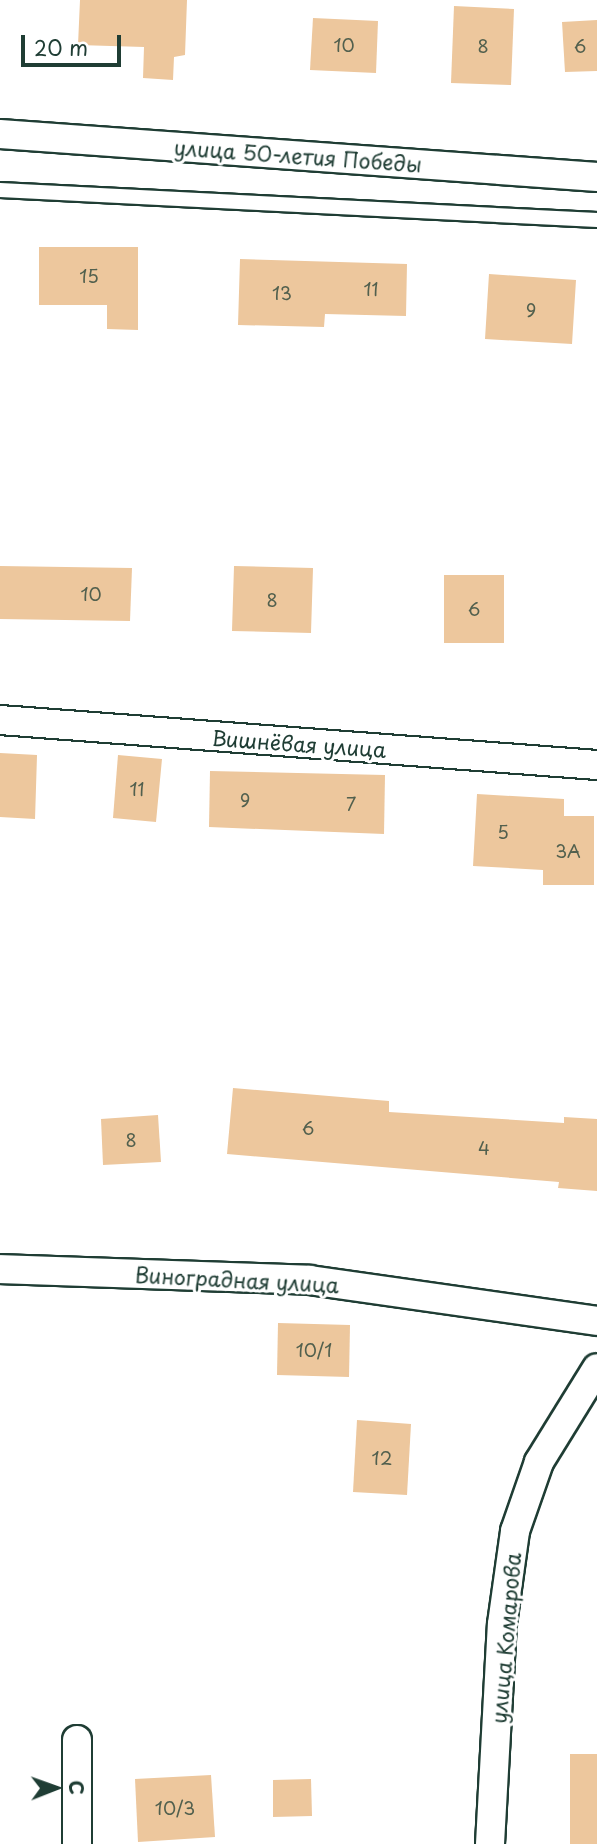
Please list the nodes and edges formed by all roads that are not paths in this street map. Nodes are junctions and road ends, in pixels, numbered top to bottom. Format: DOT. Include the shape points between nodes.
graph roads {
  1 [pos="0,134"];
  2 [pos="597,177"];
  3 [pos="0,190"];
  4 [pos="597,220"];
  5 [pos="0,720"];
  6 [pos="597,765"];
  7 [pos="0,1269"];
  8 [pos="597,1321"];
  9 [pos="597,1367"];
  10 [pos="77,1740"];
  11 [pos="77,1844"];
  12 [pos="490,1844"];
  1 -- 2 [label="street, улица 50-летия Победы"];
  3 -- 4 [label="lane"];
  5 -- 6 [label="street, Вишнёвая улица"];
  7 -- 8 [label="street, Виноградная улица" via="310,1280"];
  9 -- 12 [label="street, улица Комарова" via="539,1462 515,1531 502,1623"];
  10 -- 11 [label="street"];
}
